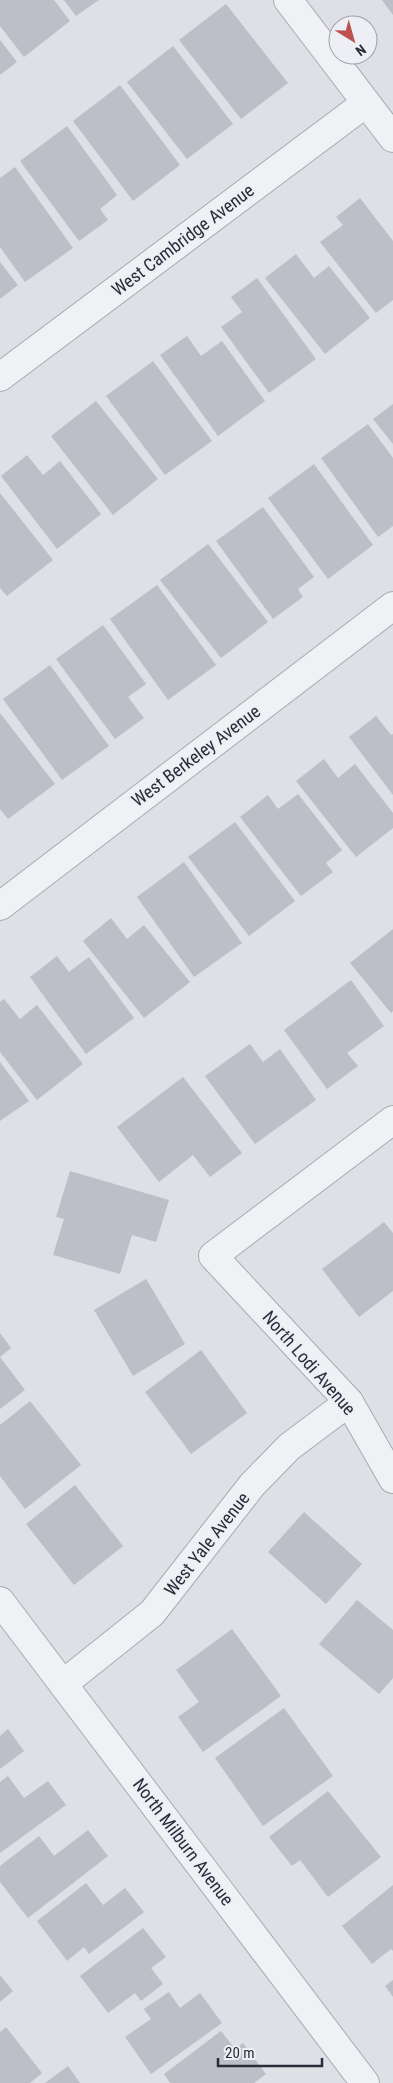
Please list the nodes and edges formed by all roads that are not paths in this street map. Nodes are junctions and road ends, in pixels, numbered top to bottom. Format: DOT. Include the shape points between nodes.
graph roads {
  1 [pos="288,0"];
  2 [pos="366,103"];
  3 [pos="393,138"];
  4 [pos="0,377"];
  5 [pos="393,606"];
  6 [pos="0,906"];
  7 [pos="393,1120"];
  8 [pos="349,1402"];
  9 [pos="393,1479"];
  10 [pos="0,1601"];
  11 [pos="63,1684"];
  12 [pos="365,2083"];
  1 -- 2 [label="street"];
  2 -- 3 [label="street"];
  2 -- 4 [label="street, West Cambridge Avenue"];
  5 -- 6 [label="street, West Berkeley Avenue"];
  7 -- 8 [label="street, North Lodi Avenue" via="213,1256"];
  8 -- 9 [label="street, North Lodi Avenue"];
  8 -- 11 [label="street, West Yale Avenue" via="289,1447 252,1485 152,1613"];
  10 -- 11 [label="street, North Milburn Avenue"];
  11 -- 12 [label="street, North Milburn Avenue"];
}
